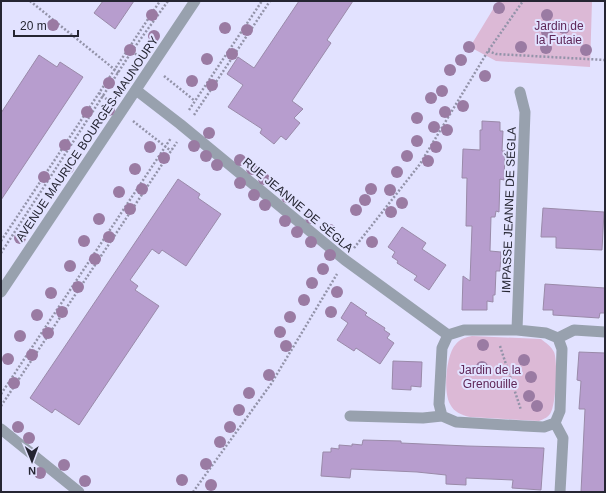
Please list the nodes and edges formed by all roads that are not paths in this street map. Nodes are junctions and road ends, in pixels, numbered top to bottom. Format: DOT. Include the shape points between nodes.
graph roads {
  1 [pos="195,1"];
  2 [pos="136,90"];
  3 [pos="520,92"];
  4 [pos="1,292"];
  5 [pos="517,330"];
  6 [pos="605,332"];
  7 [pos="448,335"];
  8 [pos="558,338"];
  9 [pos="350,416"];
  10 [pos="442,416"];
  11 [pos="555,423"];
  12 [pos="1,429"];
  13 [pos="79,492"];
  14 [pos="560,492"];
  1 -- 2 [label="street, AVENUE MAURICE BOURGÈS-MAUNOURY"];
  2 -- 4 [label="street, AVENUE MAURICE BOURGÈS-MAUNOURY"];
  2 -- 7 [label="street, RUE JEANNE DE SÉGLA" via="345,260"];
  3 -- 5 [label="street, IMPASSE JEANNE DE SÉGLA" via="525,112"];
  5 -- 7 [label="street" via="464,330"];
  5 -- 8 [label="street" via="546,333"];
  6 -- 8 [label="street" via="574,330"];
  7 -- 10 [label="street" via="442,348 439,404"];
  8 -- 11 [label="street" via="562,349 560,411"];
  9 -- 10 [label="street"];
  10 -- 11 [label="street" via="456,422 544,427"];
  11 -- 14 [label="street" via="563,438"];
  12 -- 13 [label="street"];
}
